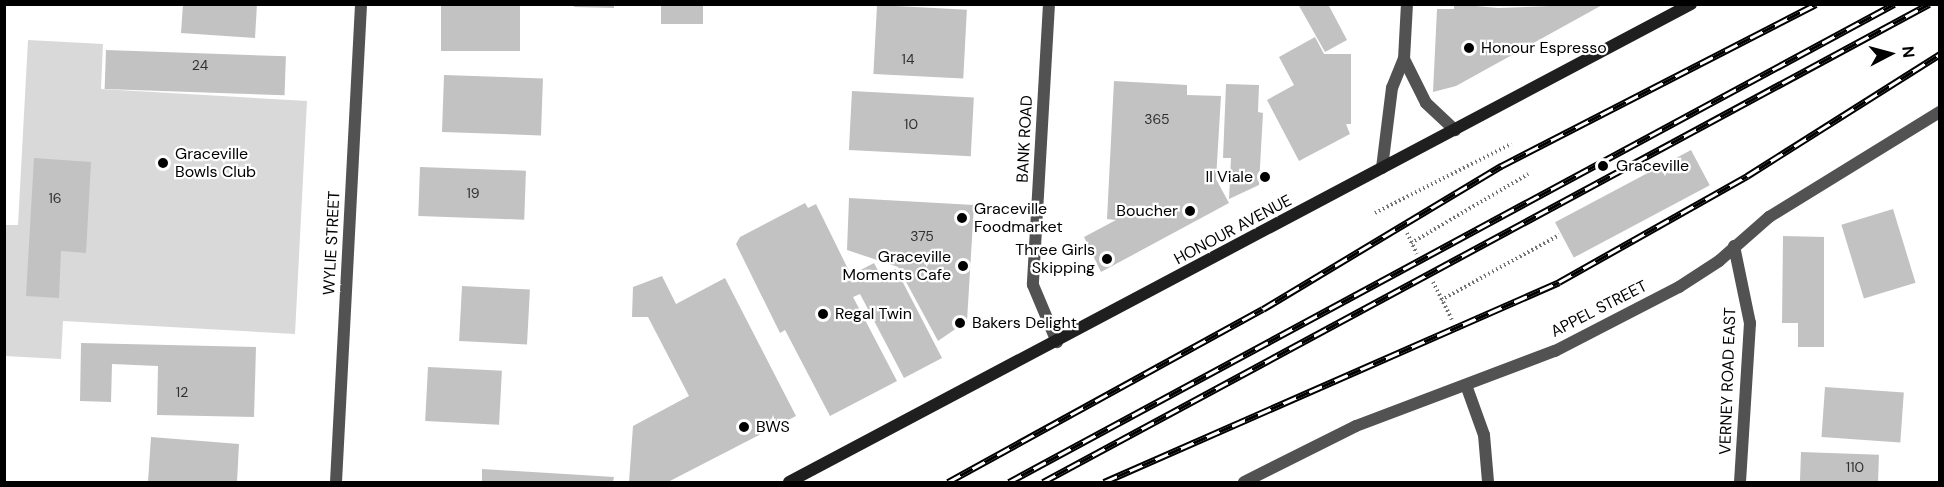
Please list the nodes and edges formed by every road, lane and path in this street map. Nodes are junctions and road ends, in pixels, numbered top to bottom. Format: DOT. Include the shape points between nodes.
graph roads {
  1 [pos="361,4"];
  2 [pos="1049,4"];
  3 [pos="1407,4"];
  4 [pos="1692,4"];
  5 [pos="1404,59"];
  6 [pos="1940,112"];
  7 [pos="1455,130"];
  8 [pos="1510,144"];
  9 [pos="1383,168"];
  10 [pos="1528,174"];
  11 [pos="1375,213"];
  12 [pos="1407,233"];
  13 [pos="1559,235"];
  14 [pos="1411,243"];
  15 [pos="1734,246"];
  16 [pos="1417,254"];
  17 [pos="1433,282"];
  18 [pos="1442,300"];
  19 [pos="1452,320"];
  20 [pos="1057,342"];
  21 [pos="1466,385"];
  22 [pos="336,483"];
  23 [pos="789,483"];
  24 [pos="1244,483"];
  25 [pos="1488,483"];
  26 [pos="1740,483"];
  1 -- 22 [label="street, WYLIE STREET"];
  2 -- 20 [label="street, BANK ROAD" via="1032,285"];
  3 -- 5 [label="street"];
  4 -- 7 [label="main road, HONOUR AVENUE"];
  5 -- 7 [label="street" via="1426,103"];
  5 -- 9 [label="street" via="1392,88"];
  6 -- 15 [label="street, APPEL STREET" via="1769,217"];
  7 -- 9 [label="main road, HONOUR AVENUE"];
  8 -- 11 [label="path"];
  9 -- 20 [label="main road, HONOUR AVENUE"];
  10 -- 14 [label="path"];
  12 -- 14 [label="path"];
  13 -- 18 [label="path"];
  14 -- 16 [label="path"];
  15 -- 21 [label="street, APPEL STREET" via="1701,274 1591,333"];
  15 -- 26 [label="street, VERNEY ROAD EAST" via="1750,323"];
  17 -- 18 [label="path"];
  18 -- 19 [label="path"];
  20 -- 23 [label="main road, HONOUR AVENUE"];
  21 -- 24 [label="street, APPEL STREET" via="1356,426"];
  21 -- 25 [label="street" via="1484,435"];
}
